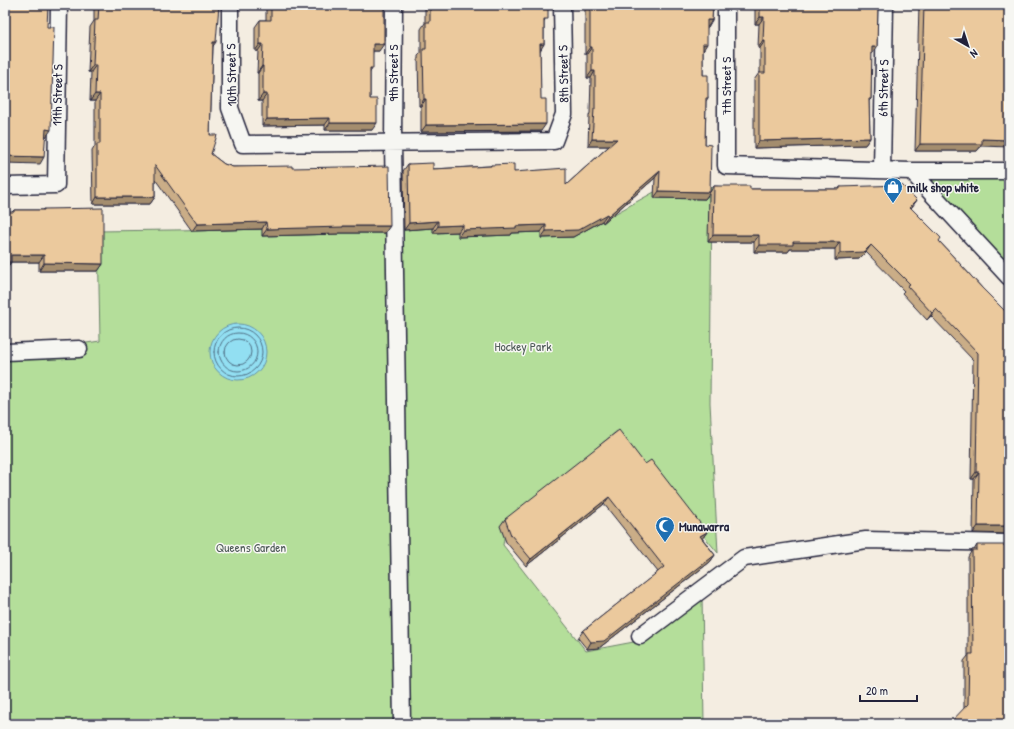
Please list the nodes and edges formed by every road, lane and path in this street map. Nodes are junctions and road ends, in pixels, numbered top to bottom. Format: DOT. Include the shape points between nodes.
graph roads {
  1 [pos="59,5"];
  2 [pos="230,5"];
  3 [pos="394,5"];
  4 [pos="562,5"];
  5 [pos="726,5"];
  6 [pos="885,5"];
  7 [pos="393,142"];
  8 [pos="882,170"];
  9 [pos="911,171"];
  10 [pos="1009,171"];
  11 [pos="5,186"];
  12 [pos="1009,277"];
  13 [pos="79,349"];
  14 [pos="5,352"];
  15 [pos="1009,543"];
  16 [pos="640,636"];
  17 [pos="402,724"];
  1 -- 11 [label="street, 11th Street S" via="56,185"];
  2 -- 7 [label="street, 10th Street S" via="230,108 243,144"];
  3 -- 7 [label="street, 9th Street S"];
  4 -- 7 [label="street, 8th Street S" via="564,114 554,141"];
  5 -- 8 [label="street, 7th Street S" via="726,166"];
  6 -- 8 [label="street, 6th Street S"];
  7 -- 17 [label="street, 9th Street S"];
  8 -- 9 [label="street"];
  9 -- 10 [label="street"];
  9 -- 12 [label="street"];
  13 -- 14 [label="street"];
  15 -- 16 [label="street" via="866,540 744,558"];
}
